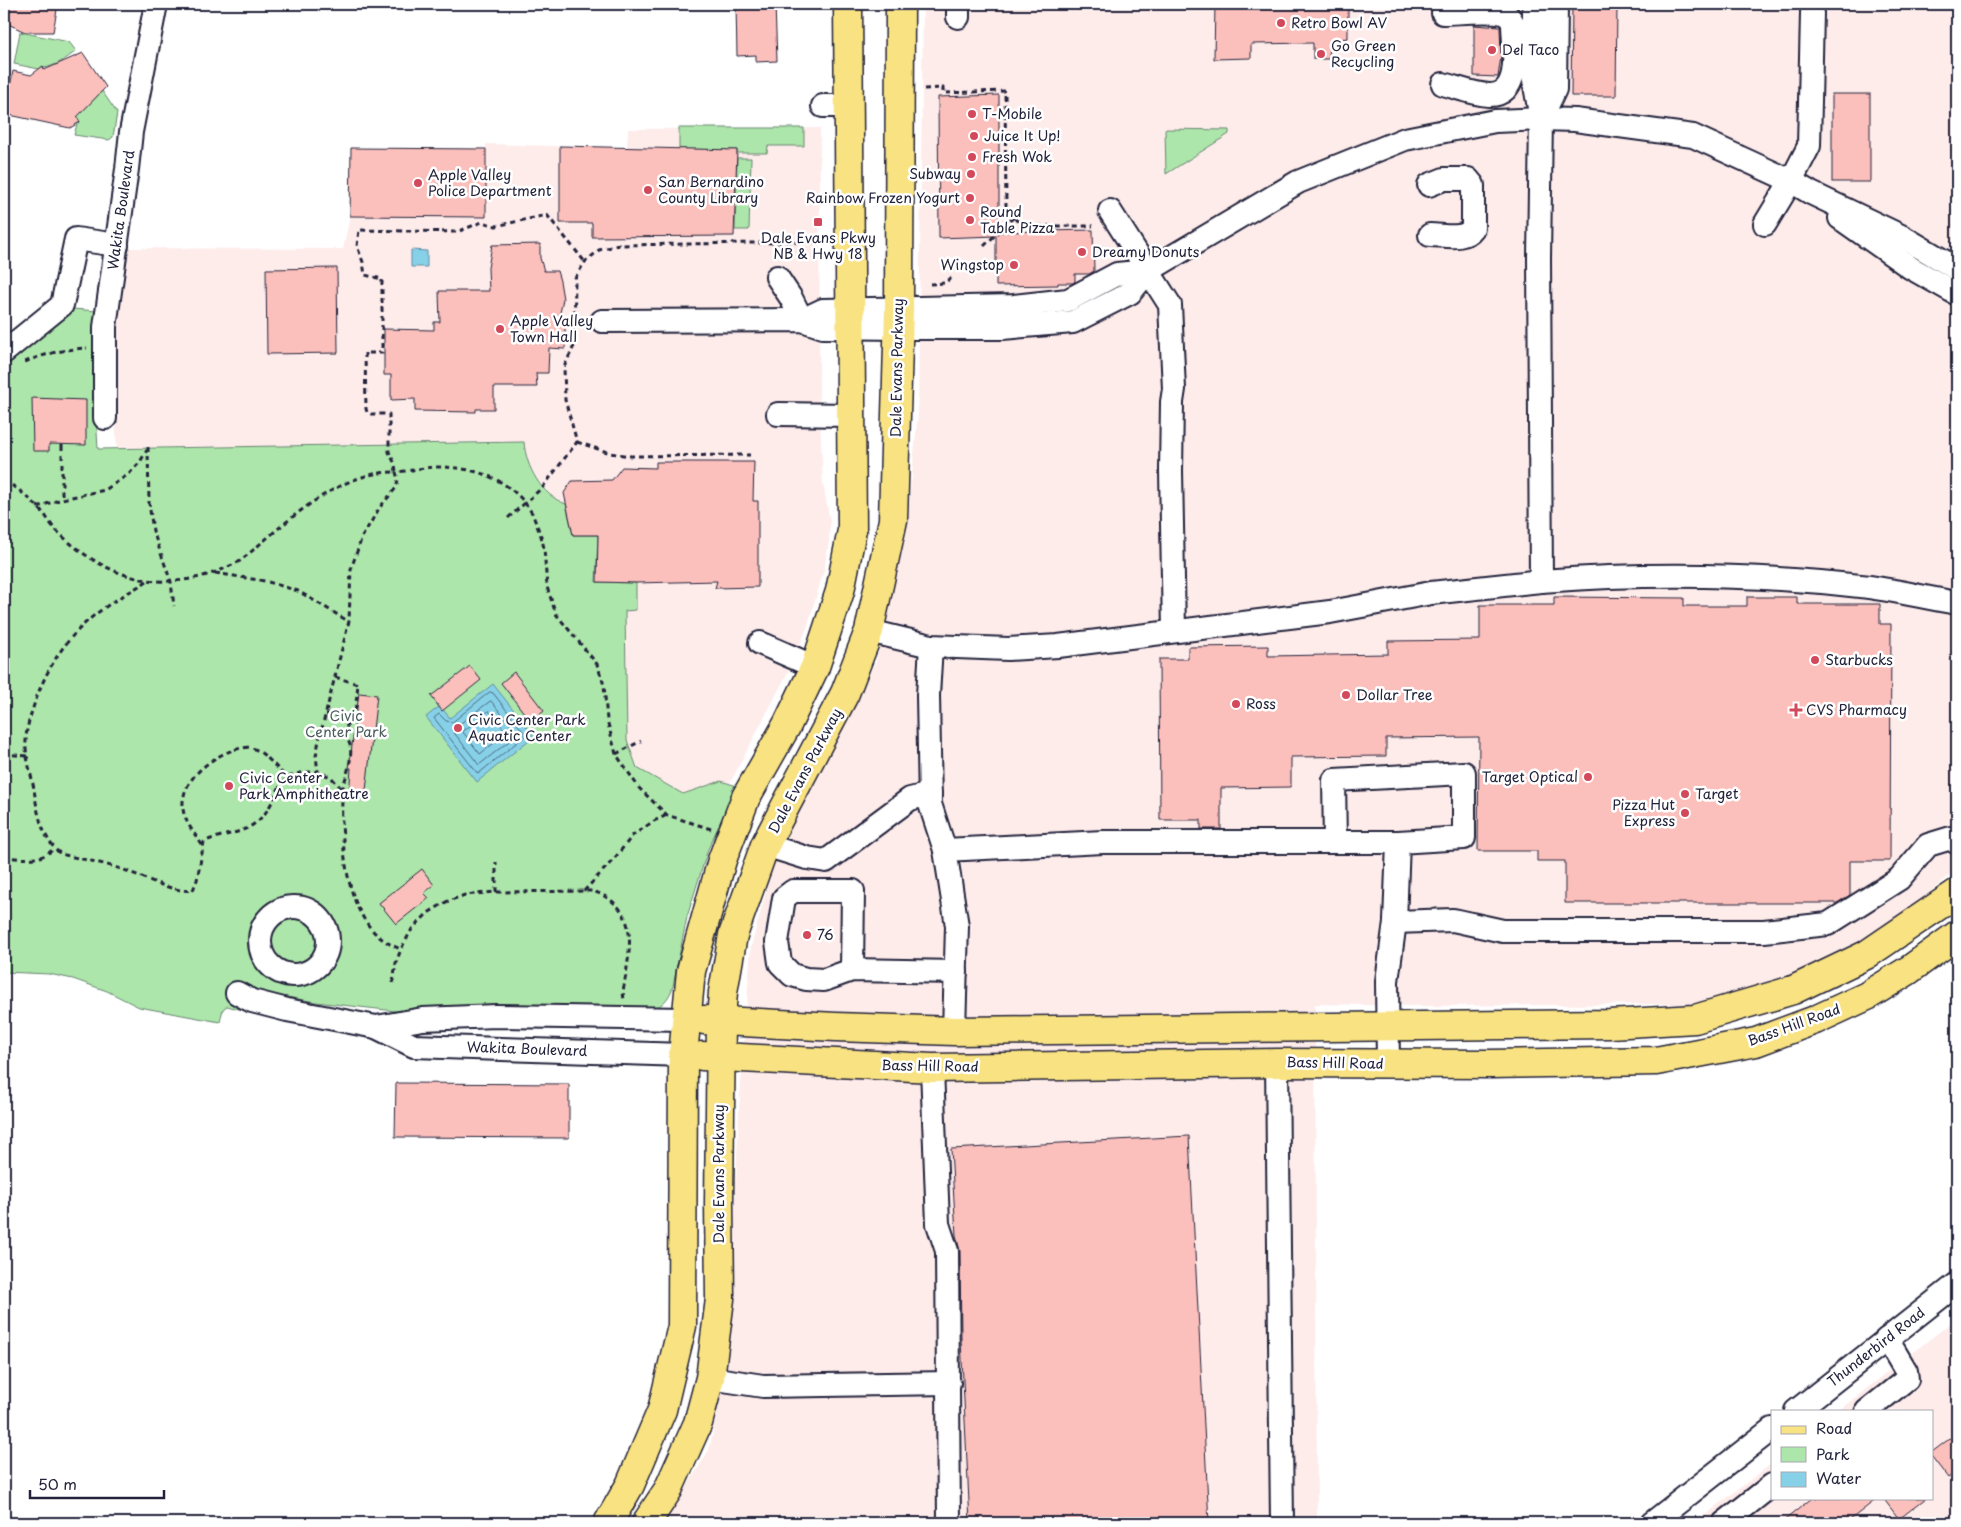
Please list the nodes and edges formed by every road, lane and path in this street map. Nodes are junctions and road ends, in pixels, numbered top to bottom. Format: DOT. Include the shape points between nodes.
graph roads {
  1 [pos="156,4"];
  2 [pos="848,4"];
  3 [pos="900,4"];
  4 [pos="1534,4"];
  5 [pos="1556,4"];
  6 [pos="1812,13"];
  7 [pos="1443,14"];
  8 [pos="1443,84"];
  9 [pos="924,89"];
  10 [pos="1541,119"];
  11 [pos="1791,181"];
  12 [pos="1429,185"];
  13 [pos="1810,193"];
  14 [pos="1110,211"];
  15 [pos="1014,216"];
  16 [pos="1765,224"];
  17 [pos="1093,226"];
  18 [pos="1430,235"];
  19 [pos="117,245"];
  20 [pos="984,246"];
  21 [pos="585,262"];
  22 [pos="1957,269"];
  23 [pos="1148,271"];
  24 [pos="777,277"];
  25 [pos="952,277"];
  26 [pos="930,284"];
  27 [pos="1957,294"];
  28 [pos="849,319"];
  29 [pos="898,319"];
  30 [pos="802,320"];
  31 [pos="602,321"];
  32 [pos="105,348"];
  33 [pos="13,357"];
  34 [pos="778,414"];
  35 [pos="851,415"];
  36 [pos="105,418"];
  37 [pos="577,442"];
  38 [pos="62,445"];
  39 [pos="750,456"];
  40 [pos="396,472"];
  41 [pos="4,482"];
  42 [pos="543,487"];
  43 [pos="62,499"];
  44 [pos="525,503"];
  45 [pos="38,507"];
  46 [pos="508,518"];
  47 [pos="213,572"];
  48 [pos="147,581"];
  49 [pos="1541,581"];
  50 [pos="171,582"];
  51 [pos="1957,604"];
  52 [pos="174,606"];
  53 [pos="349,621"];
  54 [pos="869,631"];
  55 [pos="1174,631"];
  56 [pos="760,644"];
  57 [pos="932,646"];
  58 [pos="815,667"];
  59 [pos="335,677"];
  60 [pos="326,714"];
  61 [pos="348,721"];
  62 [pos="641,742"];
  63 [pos="4,754"];
  64 [pos="616,754"];
  65 [pos="27,756"];
  66 [pos="318,772"];
  67 [pos="287,778"];
  68 [pos="342,791"];
  69 [pos="930,794"];
  70 [pos="667,815"];
  71 [pos="711,829"];
  72 [pos="1335,842"];
  73 [pos="1398,842"];
  74 [pos="1957,843"];
  75 [pos="202,845"];
  76 [pos="765,845"];
  77 [pos="54,848"];
  78 [pos="945,850"];
  79 [pos="4,857"];
  80 [pos="496,862"];
  81 [pos="584,891"];
  82 [pos="496,892"];
  83 [pos="1957,893"];
  84 [pos="1395,922"];
  85 [pos="1957,935"];
  86 [pos="401,949"];
  87 [pos="852,970"];
  88 [pos="956,972"];
  89 [pos="393,983"];
  90 [pos="237,993"];
  91 [pos="627,1004"];
  92 [pos="685,1020"];
  93 [pos="721,1020"];
  94 [pos="1387,1026"];
  95 [pos="376,1028"];
  96 [pos="954,1031"];
  97 [pos="683,1055"];
  98 [pos="720,1057"];
  99 [pos="1277,1063"];
  100 [pos="1388,1064"];
  101 [pos="932,1068"];
  102 [pos="1957,1284"];
  103 [pos="1887,1339"];
  104 [pos="710,1378"];
  105 [pos="949,1383"];
  106 [pos="1797,1410"];
  107 [pos="1868,1410"];
  108 [pos="1771,1430"];
  109 [pos="1771,1486"];
  110 [pos="608,1523"];
  111 [pos="646,1523"];
  112 [pos="949,1523"];
  113 [pos="1282,1523"];
  114 [pos="1652,1523"];
  115 [pos="1724,1523"];
  1 -- 19 [label="street, Wakita Boulevard" via="131,132"];
  2 -- 28 [label="main road" via="836,106"];
  3 -- 29 [label="main road, Dale Evans Parkway"];
  4 -- 10 [label="street" via="1534,80"];
  5 -- 10 [label="street" via="1555,89"];
  6 -- 11 [label="street" via="1809,146"];
  7 -- 8 [label="street" via="1494,12 1509,17 1513,23 1514,76 1510,86 1491,95"];
  9 -- 15 [label="path" via="943,88 943,93 1005,91 1006,207"];
  10 -- 11 [label="street" via="1575,120 1693,136"];
  10 -- 23 [label="street" via="1495,121 1405,139 1298,182"];
  10 -- 49 [label="street"];
  11 -- 13 [label="street"];
  11 -- 16 [label="street"];
  12 -- 18 [label="street" via="1444,179 1468,179 1473,186 1473,228 1470,232 1458,236"];
  13 -- 22 [label="street" via="1903,237"];
  13 -- 27 [label="street" via="1903,263"];
  14 -- 23 [label="street"];
  15 -- 17 [label="path" via="1021,226"];
  15 -- 20 [label="path"];
  19 -- 32 [label="street, Wakita Boulevard"];
  19 -- 33 [label="street" via="76,239 62,305"];
  21 -- 40 [label="path" via="547,215 496,226 482,222 457,232 358,230 357,246 365,275 382,279 382,352 365,353 366,409 371,414 389,414 389,452"];
  23 -- 29 [label="street" via="1130,293 1073,322 1002,328"];
  23 -- 55 [label="street" via="1170,305 1174,389 1171,471"];
  24 -- 30 [label="street"];
  25 -- 26 [label="path" via="944,283"];
  28 -- 29 [label="street"];
  28 -- 30 [label="street" via="822,327"];
  28 -- 35 [label="main road"];
  29 -- 54 [label="main road, Dale Evans Parkway" via="893,520"];
  30 -- 31 [label="street"];
  32 -- 33 [label="path"];
  32 -- 36 [label="street, Wakita Boulevard"];
  34 -- 35 [label="street"];
  35 -- 58 [label="main road" via="852,530 840,591"];
  37 -- 39 [label="path" via="630,456"];
  38 -- 43 [label="path"];
  40 -- 44 [label="path" via="438,467 477,471 498,481"];
  40 -- 47 [label="path" via="362,478 335,489 307,505 240,561"];
  40 -- 53 [label="path" via="396,488 362,537 351,569"];
  41 -- 45 [label="path"];
  42 -- 44 [label="path"];
  43 -- 45 [label="path"];
  43 -- 50 [label="path" via="94,494 116,484 140,462 148,447 153,531"];
  44 -- 46 [label="path"];
  44 -- 64 [label="path" via="542,536 547,587 556,614 597,664 604,685 607,720"];
  45 -- 48 [label="path" via="54,529 94,562"];
  47 -- 50 [label="path"];
  47 -- 53 [label="path" via="265,581 298,591"];
  48 -- 50 [label="path"];
  48 -- 65 [label="path" via="97,613 58,654 45,675 34,704 25,740"];
  49 -- 51 [label="street" via="1699,576 1765,579 1862,586"];
  49 -- 55 [label="street" via="1431,593 1330,612"];
  50 -- 52 [label="path"];
  53 -- 59 [label="path"];
  54 -- 57 [label="street"];
  54 -- 76 [label="main road, Dale Evans Parkway" via="845,693"];
  55 -- 57 [label="street" via="1058,646 1008,649"];
  56 -- 58 [label="street"];
  57 -- 69 [label="street" via="928,695"];
  58 -- 92 [label="main road" via="746,797 722,860 691,971"];
  59 -- 60 [label="path"];
  59 -- 61 [label="path" via="358,684 354,722"];
  60 -- 61 [label="path" via="346,717"];
  60 -- 66 [label="path" via="316,756"];
  61 -- 68 [label="path" via="345,736 350,751"];
  62 -- 64 [label="path"];
  63 -- 65 [label="path"];
  64 -- 70 [label="path" via="639,788"];
  65 -- 77 [label="path" via="38,813"];
  66 -- 67 [label="path" via="293,774"];
  66 -- 68 [label="path" via="331,777"];
  67 -- 75 [label="path" via="257,822 240,832 208,840"];
  67 -- 75 [label="path" via="251,748 220,755 203,766 192,779 182,806 184,816"];
  68 -- 86 [label="path" via="344,854 360,914 379,938"];
  69 -- 76 [label="street" via="910,799 826,861"];
  69 -- 78 [label="street" via="930,804"];
  70 -- 71 [label="path"];
  70 -- 81 [label="path" via="633,835"];
  72 -- 73 [label="street"];
  72 -- 73 [label="street" via="1334,780 1464,773 1464,838"];
  72 -- 78 [label="street" via="1103,842"];
  73 -- 84 [label="street"];
  74 -- 84 [label="street" via="1951,838 1928,846 1899,879 1828,924 1764,931 1503,931 1453,920"];
  75 -- 77 [label="path" via="196,885 188,891 116,867 61,854"];
  76 -- 93 [label="main road, Dale Evans Parkway" via="733,935"];
  77 -- 79 [label="path" via="40,858"];
  78 -- 88 [label="street" via="957,926"];
  80 -- 82 [label="path"];
  81 -- 82 [label="path"];
  81 -- 91 [label="path" via="593,891 609,899 620,909 628,924 630,943 623,992"];
  82 -- 86 [label="path" via="465,895 440,905 421,920"];
  83 -- 94 [label="main road" via="1866,955 1801,986 1695,1019 1610,1024"];
  84 -- 94 [label="street" via="1387,982"];
  85 -- 100 [label="main road, Bass Hill Road" via="1867,996 1756,1042 1656,1061"];
  86 -- 89 [label="path"];
  87 -- 87 [label="street" via="824,980 806,979 792,975 780,963 777,942 784,898 793,891 853,891"];
  87 -- 88 [label="street"];
  88 -- 96 [label="street"];
  90 -- 95 [label="street, Wakita Boulevard" via="252,1002"];
  92 -- 93 [label="main road"];
  92 -- 95 [label="street, Wakita Boulevard" via="496,1016 423,1019"];
  92 -- 97 [label="main road"];
  93 -- 96 [label="main road"];
  93 -- 98 [label="main road, Dale Evans Parkway"];
  94 -- 96 [label="main road"];
  94 -- 100 [label="street"];
  95 -- 97 [label="street, Wakita Boulevard" via="414,1046"];
  97 -- 98 [label="main road, Bass Hill Road"];
  97 -- 110 [label="main road" via="682,1326 662,1410 630,1485"];
  98 -- 101 [label="main road, Bass Hill Road"];
  98 -- 104 [label="main road, Dale Evans Parkway" via="720,1299"];
  99 -- 100 [label="main road, Bass Hill Road"];
  99 -- 101 [label="main road, Bass Hill Road"];
  99 -- 113 [label="street"];
  101 -- 105 [label="street" via="938,1224 947,1251"];
  102 -- 103 [label="street, Thunderbird Road"];
  103 -- 106 [label="street, Thunderbird Road"];
  103 -- 107 [label="street" via="1906,1371 1907,1379"];
  104 -- 105 [label="street" via="763,1386"];
  104 -- 111 [label="main road, Dale Evans Parkway" via="698,1423 672,1482"];
  105 -- 112 [label="street"];
  108 -- 114 [label="street"];
  109 -- 115 [label="street"];
}
